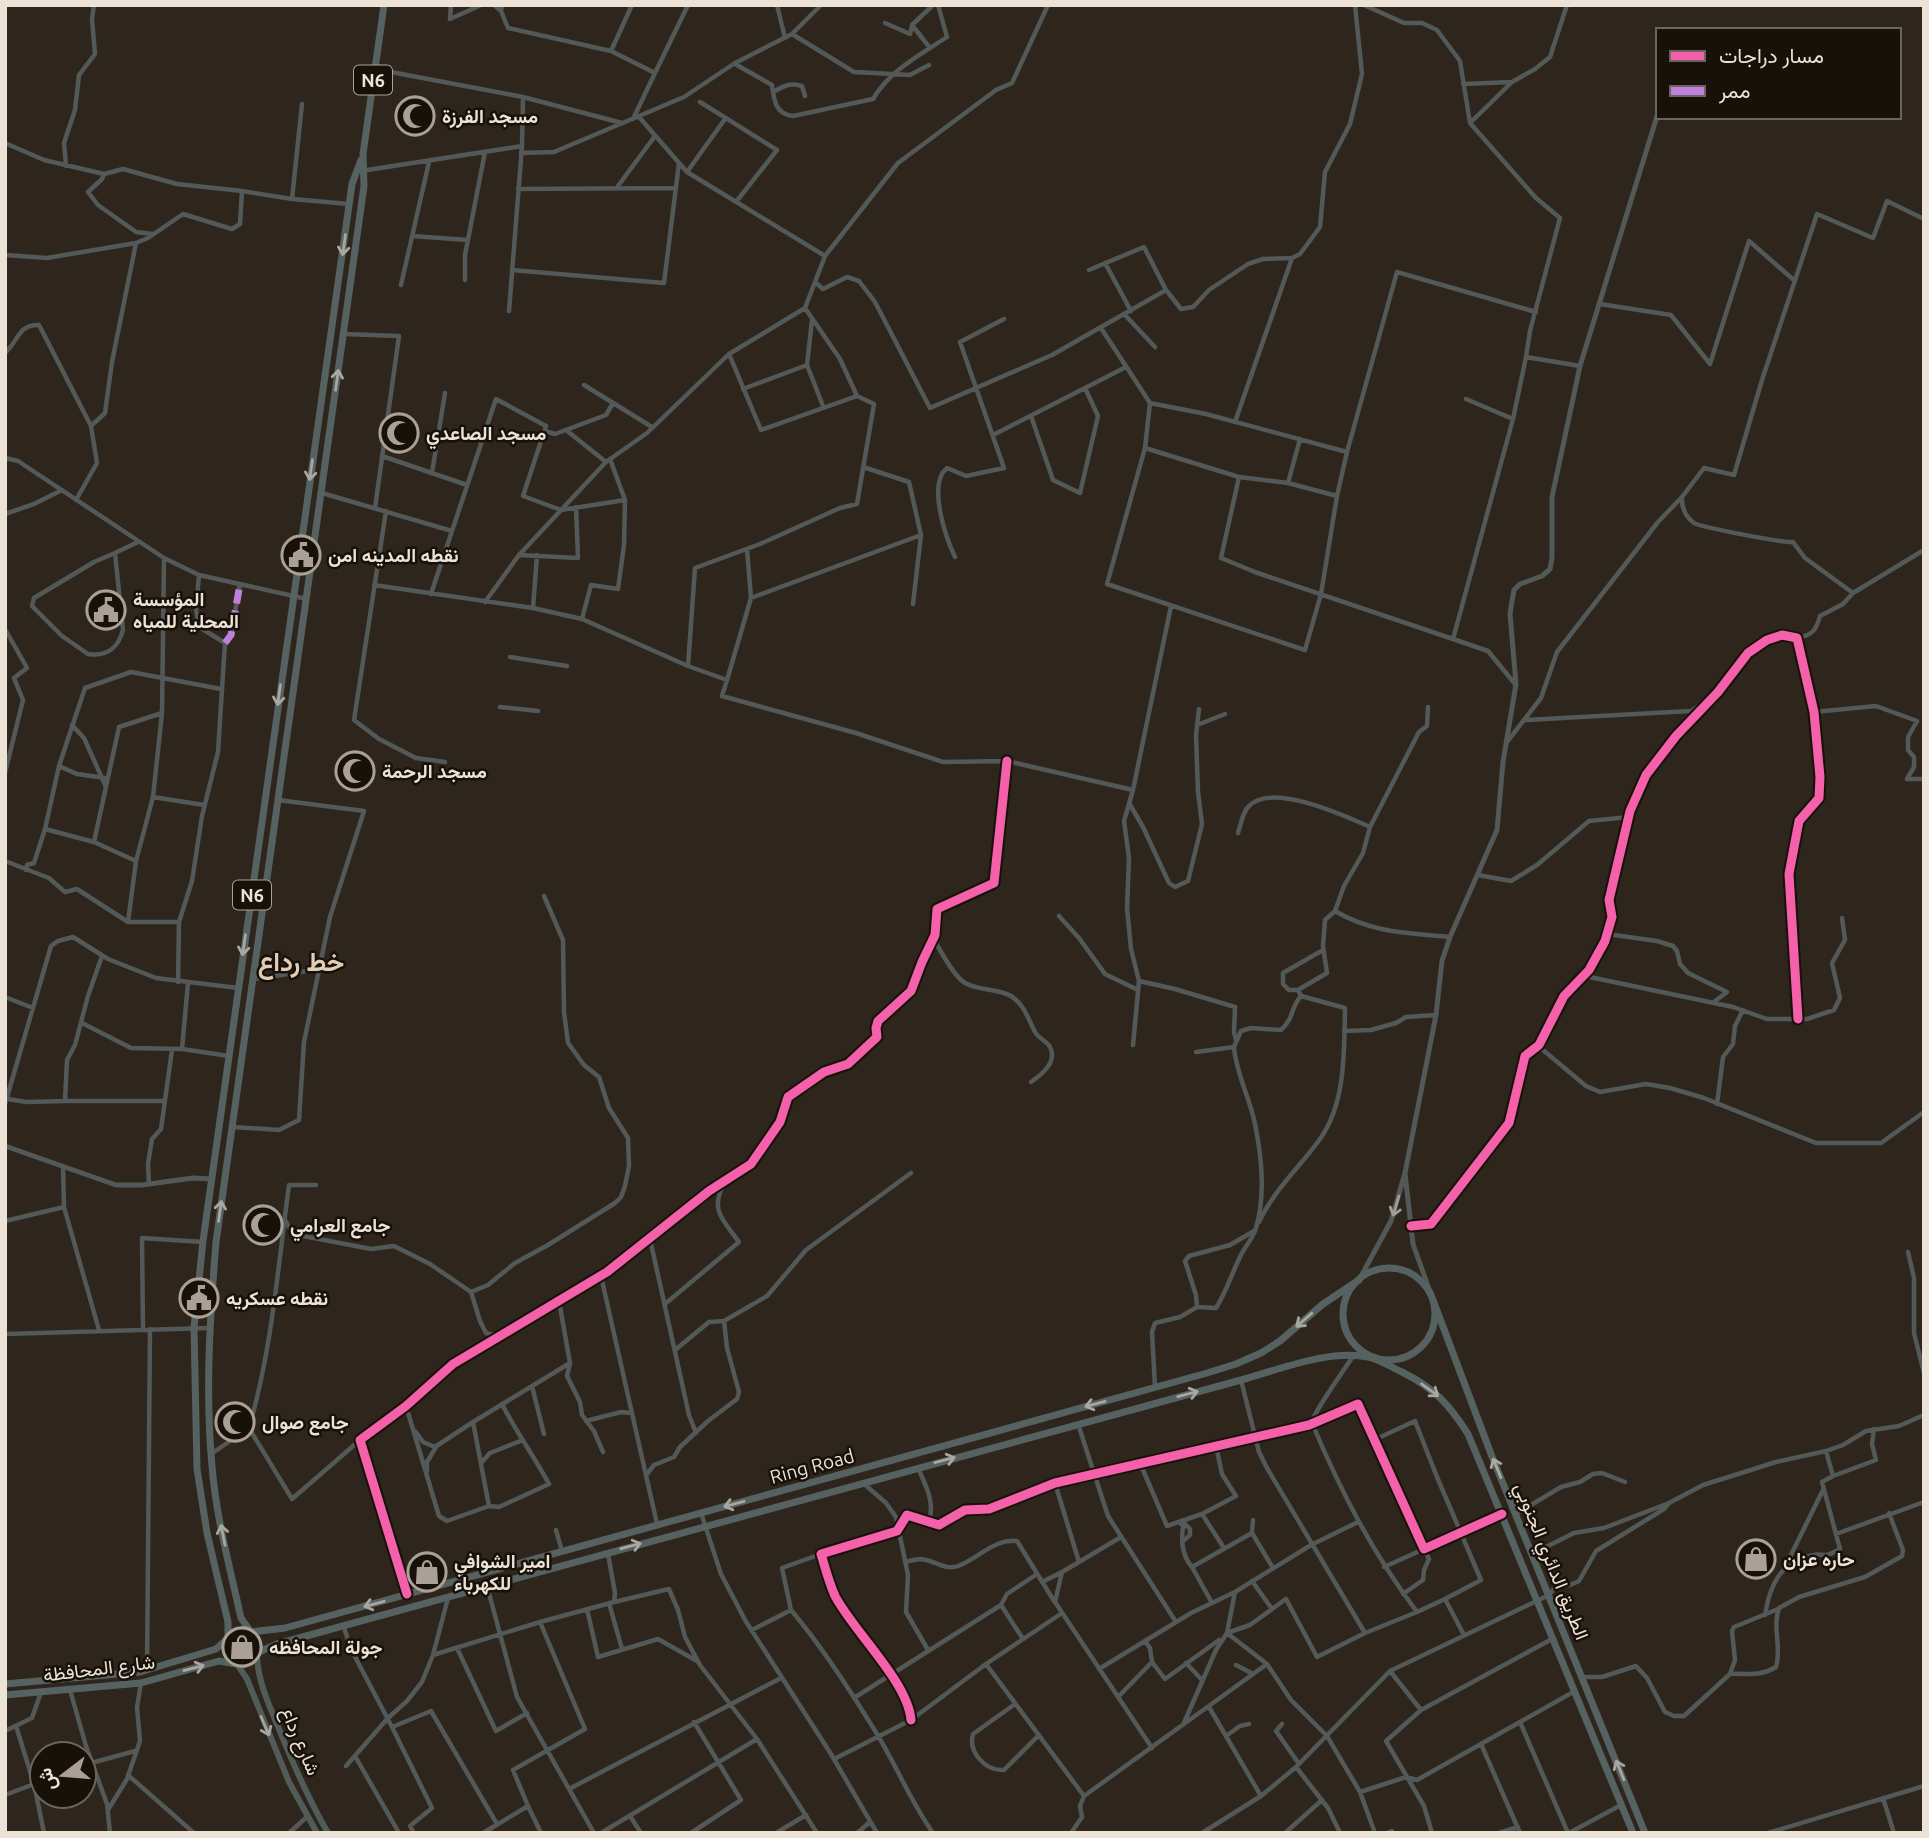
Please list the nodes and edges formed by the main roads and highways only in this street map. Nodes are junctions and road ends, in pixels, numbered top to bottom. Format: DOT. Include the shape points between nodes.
graph roads {
  1 [pos="384,5"];
  2 [pos="360,171"];
  3 [pos="303,530"];
  4 [pos="316,533"];
  5 [pos="268,777"];
  6 [pos="281,781"];
  7 [pos="258,850"];
  8 [pos="271,855"];
  9 [pos="203,1241"];
  10 [pos="216,1242"];
  11 [pos="1359,1280"];
  12 [pos="1433,1300"];
  13 [pos="1371,1357"];
  14 [pos="565,1551"];
  15 [pos="229,1563"];
  16 [pos="570,1563"];
  17 [pos="215,1568"];
  18 [pos="251,1632"];
  19 [pos="228,1638"];
  20 [pos="258,1654"];
  21 [pos="237,1664"];
  22 [pos="101,1676"];
  23 [pos="5,1684"];
  24 [pos="102,1687"];
  25 [pos="5,1695"];
  26 [pos="317,1833"];
  27 [pos="328,1833"];
  28 [pos="1633,1833"];
  29 [pos="1645,1833"];
  1 -- 2 [label="main road, N6"];
  2 -- 3 [label="main road, N6, one-way" via="349,204"];
  4 -- 2 [label="main road, N6, one-way" via="364,186"];
  3 -- 4 [label="main road"];
  3 -- 5 [label="main road, N6, one-way"];
  4 -- 6 [label="main road, N6"];
  5 -- 6 [label="main road"];
  5 -- 7 [label="main road, N6"];
  6 -- 8 [label="main road, N6"];
  7 -- 8 [label="main road"];
  7 -- 9 [label="main road, N6, one-way"];
  10 -- 8 [label="main road, N6, one-way"];
  9 -- 10 [label="main road"];
  9 -- 17 [label="main road, N6" via="194,1328 197,1469"];
  15 -- 10 [label="main road, N6, one-way" via="211,1454 208,1394"];
  11 -- 12 [label="main road" via="1386,1268 1401,1270 1415,1276"];
  11 -- 13 [label="main road" via="1349,1292 1344,1322 1358,1348"];
  11 -- 14 [label="main road, Ring Road, one-way" via="1280,1341 1236,1364"];
  12 -- 13 [label="main road" via="1436,1315 1426,1343 1400,1360"];
  29 -- 12 [label="main road, الطريق الدائري الجنوبي, one-way"];
  16 -- 13 [label="main road, Ring Road, one-way" via="1324,1358"];
  13 -- 28 [label="main road, الطريق الدائري الجنوبي, one-way" via="1435,1391 1468,1434"];
  14 -- 16 [label="main road"];
  14 -- 18 [label="main road, Ring Road, one-way" via="285,1628"];
  15 -- 17 [label="main road"];
  15 -- 18 [label="main road, N6" via="241,1618"];
  16 -- 20 [label="main road, Ring Road" via="277,1644"];
  17 -- 19 [label="main road, N6"];
  18 -- 19 [label="main road" via="236,1631"];
  18 -- 20 [label="main road" via="258,1640"];
  19 -- 21 [label="main road" via="226,1653"];
  19 -- 22 [label="main road, شارع المحافظة" via="216,1649 146,1670"];
  20 -- 21 [label="main road" via="248,1663"];
  20 -- 27 [label="main road, شارع رداع" via="257,1670 272,1714"];
  24 -- 21 [label="main road, شارع المحافظة, one-way" via="141,1683 219,1661"];
  21 -- 26 [label="main road, شارع رداع, one-way"];
  22 -- 23 [label="main road, شارع المحافظة"];
  22 -- 24 [label="main road"];
  24 -- 25 [label="main road, شارع المحافظة"];
}
